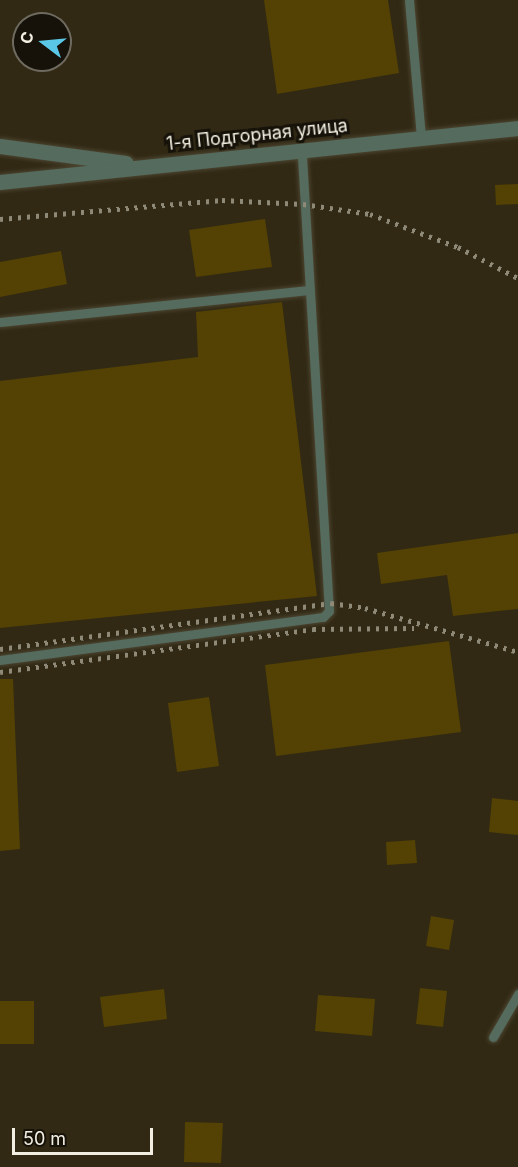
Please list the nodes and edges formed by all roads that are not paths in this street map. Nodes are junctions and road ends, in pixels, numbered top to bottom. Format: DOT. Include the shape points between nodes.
graph roads {
  1 [pos="409,0"];
  2 [pos="518,128"];
  3 [pos="421,138"];
  4 [pos="0,146"];
  5 [pos="302,150"];
  6 [pos="150,166"];
  7 [pos="0,182"];
  8 [pos="309,290"];
  9 [pos="0,322"];
  10 [pos="0,660"];
  11 [pos="518,994"];
  12 [pos="493,1037"];
  1 -- 3 [label="lane"];
  2 -- 3 [label="street, 1-я Подгорная улица"];
  3 -- 5 [label="street, 1-я Подгорная улица"];
  4 -- 6 [label="street"];
  5 -- 6 [label="street, 1-я Подгорная улица"];
  5 -- 8 [label="lane"];
  6 -- 7 [label="street, 1-я Подгорная улица"];
  8 -- 9 [label="lane"];
  8 -- 10 [label="lane" via="329,611 323,617"];
  11 -- 12 [label="lane"];
}
